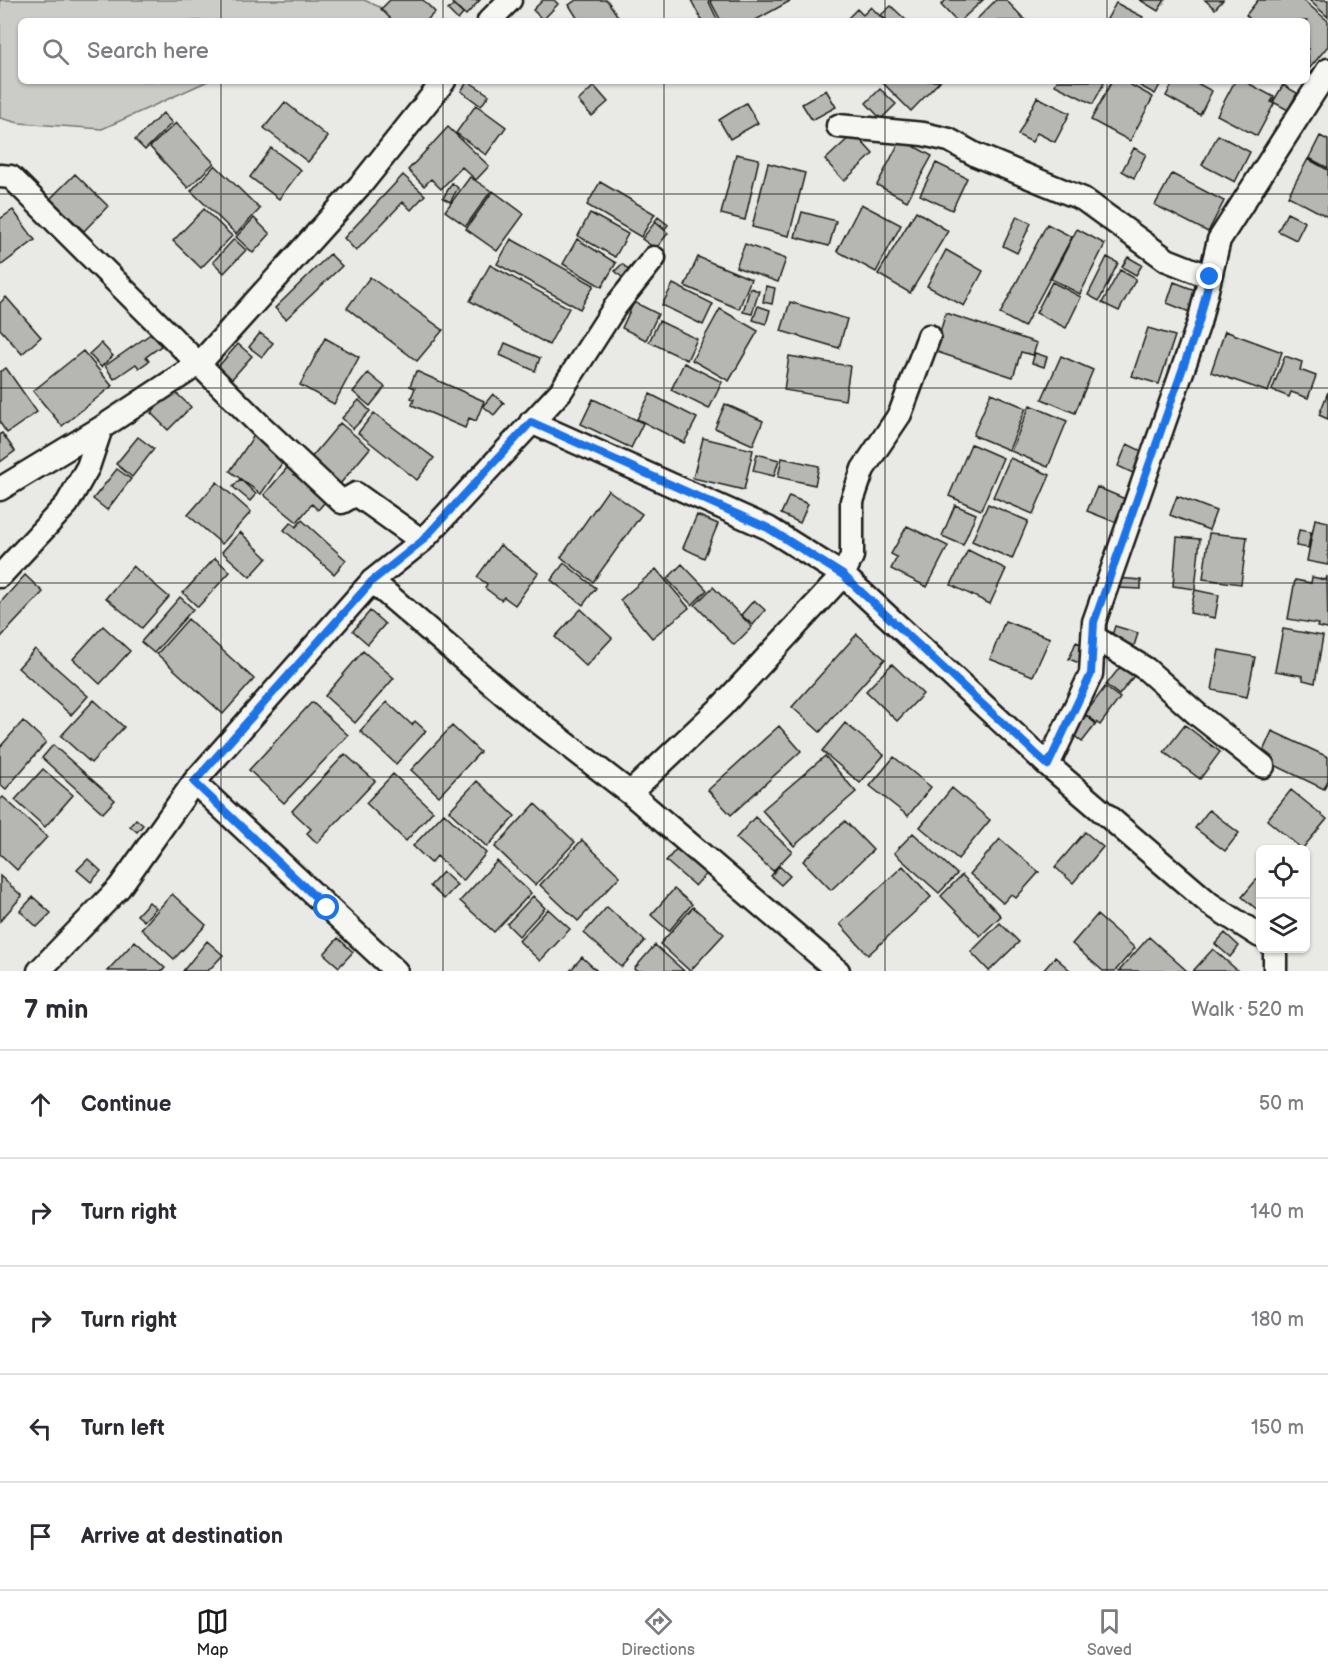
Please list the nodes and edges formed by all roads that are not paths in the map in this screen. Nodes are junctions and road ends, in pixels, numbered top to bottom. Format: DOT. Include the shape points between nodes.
graph roads {
  1 [pos="510,0"];
  2 [pos="492,18"];
  3 [pos="1328,70"];
  4 [pos="442,84"];
  5 [pos="838,126"];
  6 [pos="0,176"];
  7 [pos="654,258"];
  8 [pos="1210,277"];
  9 [pos="929,336"];
  10 [pos="200,363"];
  11 [pos="531,422"];
  12 [pos="101,428"];
  13 [pos="0,489"];
  14 [pos="422,541"];
  15 [pos="843,575"];
  16 [pos="0,576"];
  17 [pos="372,581"];
  18 [pos="1094,637"];
  19 [pos="1048,765"];
  20 [pos="1263,766"];
  21 [pos="194,782"];
  22 [pos="630,793"];
  23 [pos="1256,933"];
  24 [pos="1275,953"];
  25 [pos="39,971"];
  26 [pos="396,971"];
  27 [pos="838,971"];
  28 [pos="1275,971"];
  1 -- 2 [label="street"];
  3 -- 8 [label="street" via="1219,240"];
  4 -- 10 [label="street" via="363,182"];
  5 -- 8 [label="street" via="949,140 1083,199 1167,260"];
  6 -- 10 [label="street" via="11,177"];
  7 -- 11 [label="street" via="615,307 561,391"];
  8 -- 18 [label="street" via="1199,322 1094,622"];
  9 -- 15 [label="street" via="900,414 863,469 852,501 852,556"];
  10 -- 12 [label="street"];
  10 -- 14 [label="street" via="342,502 356,494"];
  11 -- 14 [label="street"];
  11 -- 15 [label="street" via="768,528"];
  12 -- 13 [label="street"];
  12 -- 16 [label="street" via="88,467 67,504"];
  14 -- 17 [label="street"];
  15 -- 19 [label="street"];
  15 -- 22 [label="street" via="721,707"];
  17 -- 21 [label="street"];
  17 -- 22 [label="street" via="514,703"];
  18 -- 19 [label="street" via="1091,674"];
  18 -- 20 [label="street" via="1146,669"];
  19 -- 23 [label="street" via="1210,904"];
  21 -- 25 [label="street" via="119,888"];
  21 -- 26 [label="street"];
  22 -- 27 [label="street"];
  24 -- 28 [label="street"];
}
